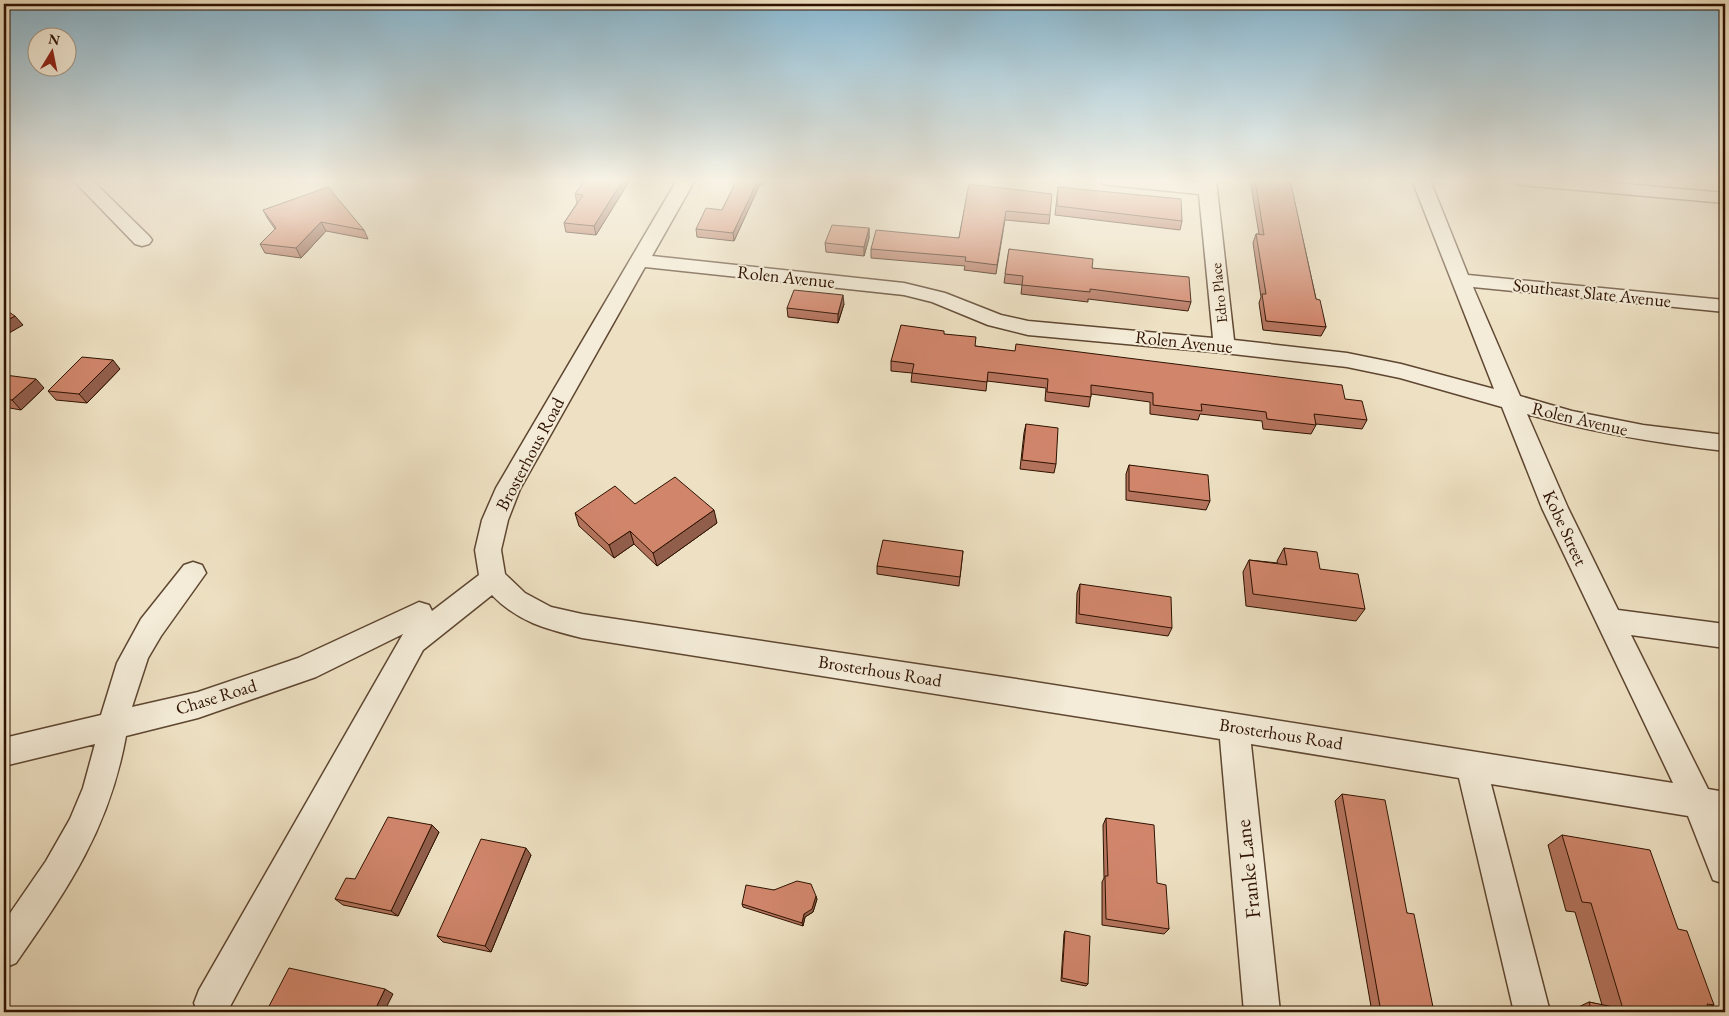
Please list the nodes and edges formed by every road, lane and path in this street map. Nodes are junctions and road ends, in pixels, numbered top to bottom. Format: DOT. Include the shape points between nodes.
graph roads {
  1 [pos="129,227"];
  2 [pos="659,227"];
  3 [pos="1212,227"];
  4 [pos="1439,227"];
  5 [pos="142,240"];
  6 [pos="640,261"];
  7 [pos="1460,280"];
  8 [pos="1725,306"];
  9 [pos="1224,346"];
  10 [pos="1511,402"];
  11 [pos="1725,443"];
  12 [pos="193,573"];
  13 [pos="493,579"];
  14 [pos="419,613"];
  15 [pos="1610,620"];
  16 [pos="1725,636"];
  17 [pos="113,726"];
  18 [pos="1234,726"];
  19 [pos="4,752"];
  20 [pos="1471,765"];
  21 [pos="1698,802"];
  22 [pos="1725,806"];
  23 [pos="1725,868"];
  24 [pos="4,951"];
  25 [pos="212,1003"];
  26 [pos="1262,1012"];
  27 [pos="1532,1012"];
  1 -- 5 [label="street"];
  2 -- 6 [label="street, Brosterhous Road"];
  3 -- 9 [label="street, Edro Place"];
  4 -- 7 [label="street, Kobe Street"];
  6 -- 9 [label="street, Rolen Avenue" via="904,289 938,297 995,320 1028,328"];
  6 -- 13 [label="street, Brosterhous Road" via="508,488 495,520 488,550"];
  7 -- 8 [label="street, Southeast Slate Avenue"];
  7 -- 10 [label="street, Kobe Street"];
  9 -- 10 [label="street, Rolen Avenue" via="1347,360 1401,371"];
  10 -- 11 [label="street, Rolen Avenue" via="1625,430"];
  10 -- 15 [label="street, Kobe Street" via="1555,508"];
  12 -- 17 [label="street" via="144,638 122,688"];
  13 -- 18 [label="street, Brosterhous Road" via="515,600 546,616 582,626"];
  13 -- 25 [label="street" via="413,642"];
  14 -- 17 [label="street, Chase Road" via="306,668 198,705"];
  15 -- 16 [label="street"];
  15 -- 21 [label="street, Kobe Street"];
  17 -- 19 [label="street, Chase Road"];
  17 -- 24 [label="street" via="99,789 76,841"];
  18 -- 20 [label="street, Brosterhous Road"];
  18 -- 26 [label="street, Franke Lane"];
  20 -- 21 [label="street, Brosterhous Road"];
  20 -- 27 [label="street"];
  21 -- 22 [label="street, Brosterhous Road"];
  21 -- 23 [label="street, Kobe Street"];
}
